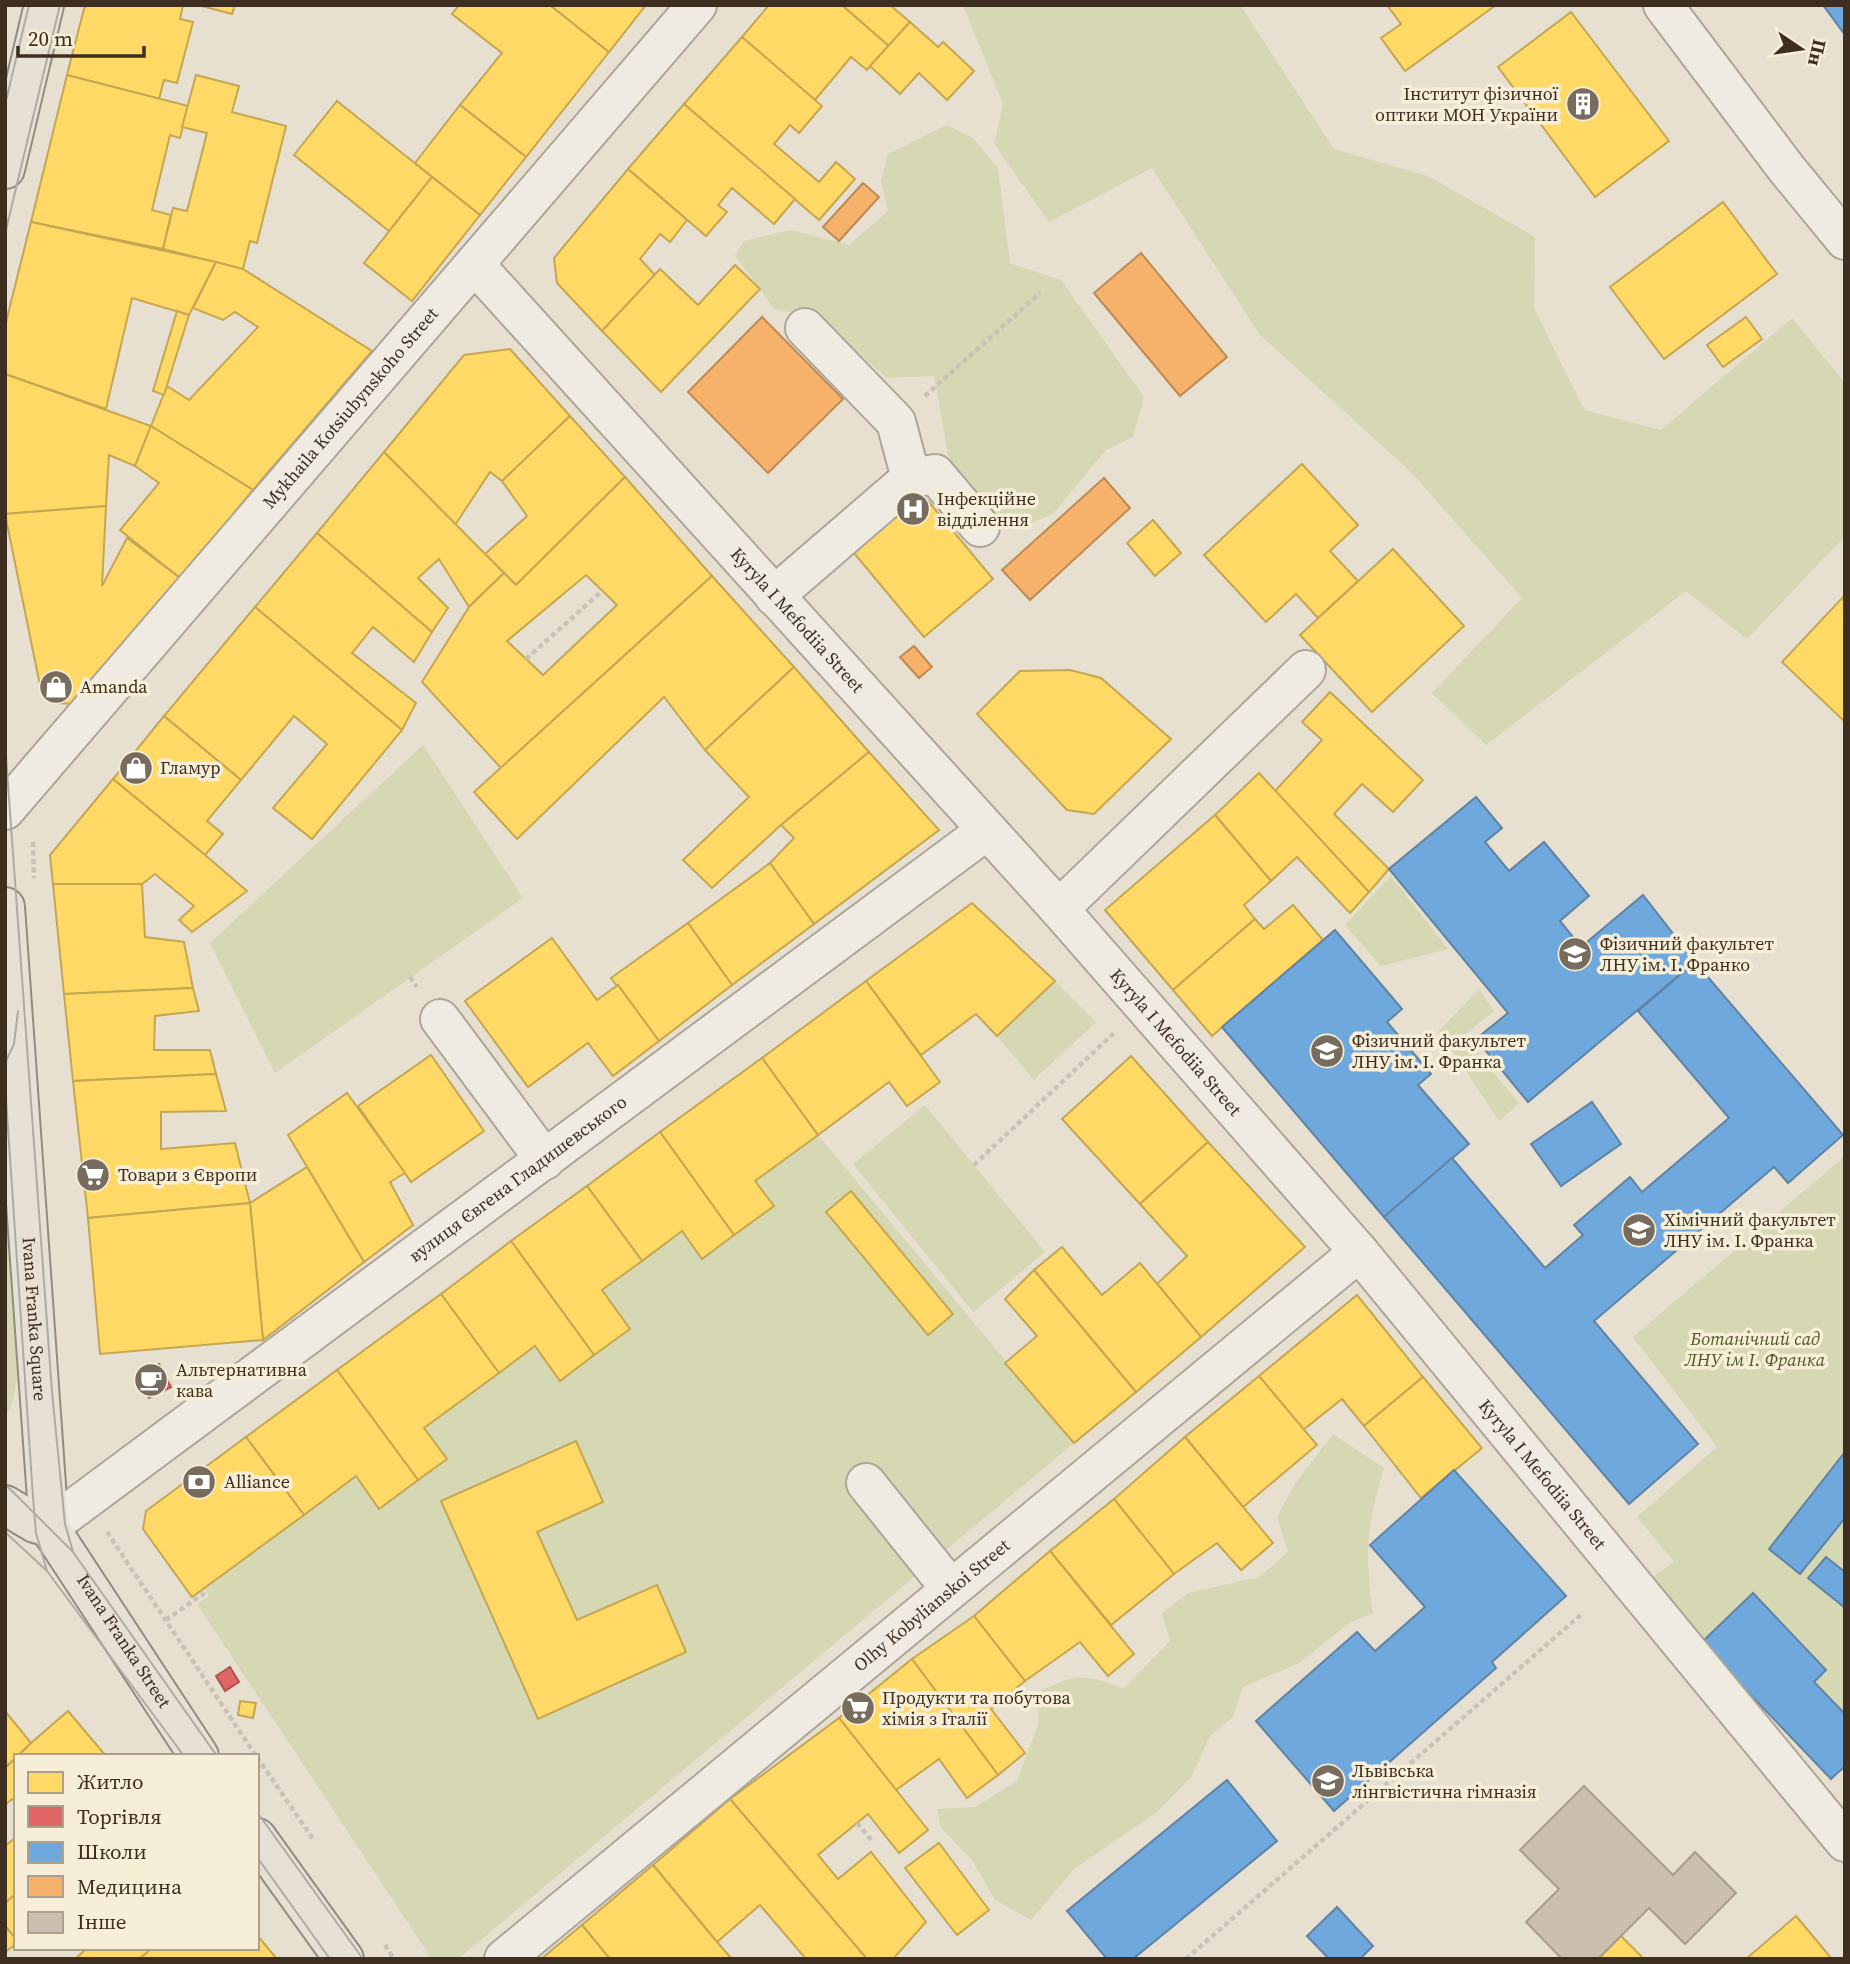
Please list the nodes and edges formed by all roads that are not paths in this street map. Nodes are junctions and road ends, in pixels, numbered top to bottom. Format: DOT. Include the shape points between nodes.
graph roads {
  1 [pos="44,5"];
  2 [pos="697,5"];
  3 [pos="1663,5"];
  4 [pos="5,169"];
  5 [pos="1845,240"];
  6 [pos="476,266"];
  7 [pos="805,328"];
  8 [pos="911,478"];
  9 [pos="981,527"];
  10 [pos="774,596"];
  11 [pos="1306,670"];
  12 [pos="5,810"];
  13 [pos="986,831"];
  14 [pos="20,897"];
  15 [pos="1059,909"];
  16 [pos="440,1019"];
  17 [pos="10,1078"];
  18 [pos="545,1160"];
  19 [pos="1359,1252"];
  20 [pos="866,1483"];
  21 [pos="5,1505"];
  22 [pos="49,1527"];
  23 [pos="951,1589"];
  24 [pos="198,1754"];
  25 [pos="259,1841"];
  26 [pos="1845,1842"];
  27 [pos="344,1959"];
  28 [pos="504,1959"];
  1 -- 4 [label="main road"];
  2 -- 6 [label="street, Mykhaila Kotsiubynskoho Street"];
  3 -- 5 [label="street"];
  6 -- 10 [label="street, Kyryla I Mefodiia Street"];
  6 -- 12 [label="street, Mykhaila Kotsiubynskoho Street"];
  7 -- 8 [label="street" via="896,422"];
  8 -- 9 [label="street" via="935,474"];
  8 -- 10 [label="street"];
  10 -- 13 [label="street, Kyryla I Mefodiia Street"];
  11 -- 15 [label="street"];
  13 -- 15 [label="street, Kyryla I Mefodiia Street"];
  13 -- 18 [label="street, вулиця Євгена Гладишевського"];
  14 -- 17 [label="main road, Ivana Franka Square"];
  15 -- 19 [label="street, Kyryla I Mefodiia Street"];
  16 -- 18 [label="street"];
  17 -- 22 [label="main road, Ivana Franka Square"];
  18 -- 22 [label="street, вулиця Євгена Гладишевського"];
  19 -- 23 [label="street, Olhy Kobylianskoi Street"];
  19 -- 26 [label="street, Kyryla I Mefodiia Street"];
  20 -- 23 [label="street"];
  21 -- 22 [label="main road"];
  22 -- 24 [label="main road, Ivana Franka Street"];
  23 -- 28 [label="street, Olhy Kobylianskoi Street"];
  25 -- 27 [label="main road"];
}
